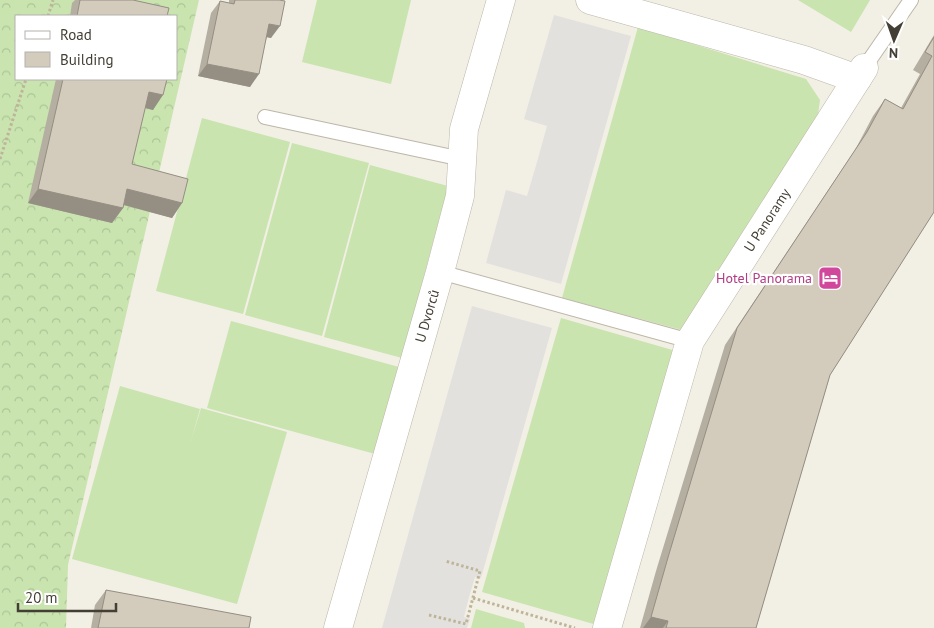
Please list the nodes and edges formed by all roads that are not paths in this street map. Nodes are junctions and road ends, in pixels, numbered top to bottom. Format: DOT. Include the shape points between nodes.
graph roads {
  1 [pos="501,0"];
  2 [pos="590,0"];
  3 [pos="911,0"];
  4 [pos="860,73"];
  5 [pos="266,117"];
  6 [pos="462,159"];
  7 [pos="440,272"];
  8 [pos="690,341"];
  9 [pos="338,628"];
  10 [pos="607,628"];
  1 -- 6 [label="street, U Dvorců" via="464,129"];
  2 -- 4 [label="street"];
  3 -- 4 [label="lane, U Panoramy"];
  4 -- 8 [label="street, U Panoramy"];
  5 -- 6 [label="lane"];
  6 -- 7 [label="street, U Dvorců" via="460,196"];
  7 -- 8 [label="lane"];
  7 -- 9 [label="street, U Dvorců"];
  8 -- 10 [label="street, U Panoramy"];
}
